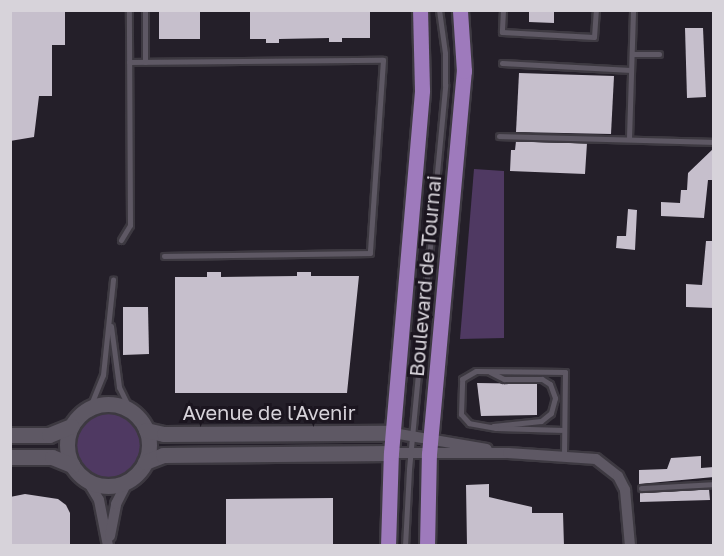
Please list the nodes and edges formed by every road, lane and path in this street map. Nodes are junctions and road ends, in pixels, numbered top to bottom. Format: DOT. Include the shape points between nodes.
graph roads {
  1 [pos="129,10"];
  2 [pos="145,10"];
  3 [pos="420,10"];
  4 [pos="439,10"];
  5 [pos="460,10"];
  6 [pos="465,10"];
  7 [pos="503,10"];
  8 [pos="596,10"];
  9 [pos="633,10"];
  10 [pos="464,40"];
  11 [pos="632,54"];
  12 [pos="660,54"];
  13 [pos="129,62"];
  14 [pos="145,62"];
  15 [pos="502,63"];
  16 [pos="632,70"];
  17 [pos="499,136"];
  18 [pos="629,138"];
  19 [pos="714,142"];
  20 [pos="121,240"];
  21 [pos="164,256"];
  22 [pos="113,280"];
  23 [pos="110,316"];
  24 [pos="488,371"];
  25 [pos="90,407"];
  26 [pos="130,410"];
  27 [pos="70,426"];
  28 [pos="488,427"];
  29 [pos="146,430"];
  30 [pos="564,430"];
  31 [pos="393,433"];
  32 [pos="10,435"];
  33 [pos="413,436"];
  34 [pos="430,438"];
  35 [pos="391,453"];
  36 [pos="508,453"];
  37 [pos="410,454"];
  38 [pos="429,454"];
  39 [pos="564,456"];
  40 [pos="10,457"];
  41 [pos="145,462"];
  42 [pos="72,465"];
  43 [pos="87,480"];
  44 [pos="128,480"];
  45 [pos="714,484"];
  46 [pos="641,488"];
  47 [pos="108,546"];
  48 [pos="388,546"];
  49 [pos="405,546"];
  50 [pos="427,546"];
  51 [pos="630,546"];
  1 -- 13 [label="lane"];
  2 -- 14 [label="lane"];
  3 -- 31 [label="main road, Boulevard de Tournai" via="422,81"];
  4 -- 33 [label="lane" via="445,85"];
  5 -- 10 [label="main road, Boulevard de Tournai"];
  6 -- 10 [label="main road"];
  7 -- 8 [label="lane" via="502,32 594,37"];
  9 -- 11 [label="lane"];
  10 -- 34 [label="main road, Boulevard de Tournai"];
  11 -- 12 [label="lane"];
  11 -- 16 [label="lane"];
  13 -- 14 [label="lane"];
  13 -- 20 [label="lane" via="130,225"];
  14 -- 21 [label="lane" via="383,60 370,253"];
  15 -- 16 [label="lane"];
  16 -- 18 [label="lane"];
  17 -- 18 [label="lane"];
  18 -- 19 [label="lane"];
  22 -- 23 [label="lane"];
  23 -- 25 [label="lane" via="102,378"];
  23 -- 26 [label="lane" via="120,387"];
  24 -- 28 [label="lane" via="464,375 461,414 469,423"];
  24 -- 28 [label="lane" via="504,379 542,379 550,384 555,398 551,413 542,421"];
  24 -- 30 [label="lane" via="565,372"];
  25 -- 26 [label="main road" via="108,403"];
  25 -- 27 [label="main road"];
  26 -- 29 [label="main road"];
  27 -- 32 [label="main road" via="49,435"];
  27 -- 42 [label="main road" via="66,446"];
  28 -- 30 [label="lane"];
  29 -- 31 [label="main road, Avenue de l'Avenir" via="164,434"];
  29 -- 41 [label="main road" via="149,446"];
  30 -- 39 [label="lane"];
  31 -- 33 [label="street"];
  31 -- 35 [label="main road, Boulevard de Tournai"];
  33 -- 34 [label="street"];
  33 -- 37 [label="lane"];
  34 -- 36 [label="street"];
  34 -- 38 [label="main road, Boulevard de Tournai"];
  35 -- 37 [label="street"];
  35 -- 41 [label="main road" via="163,455"];
  35 -- 48 [label="main road, Boulevard de Tournai"];
  36 -- 38 [label="street"];
  36 -- 39 [label="street"];
  37 -- 38 [label="street"];
  37 -- 49 [label="lane"];
  38 -- 50 [label="main road, Boulevard de Tournai"];
  39 -- 51 [label="street" via="596,459 618,476 627,498"];
  40 -- 42 [label="main road" via="52,457"];
  41 -- 44 [label="main road"];
  42 -- 43 [label="main road"];
  43 -- 44 [label="main road" via="108,486"];
  43 -- 47 [label="street" via="99,500"];
  44 -- 47 [label="street" via="116,504"];
  45 -- 46 [label="lane"];
}
